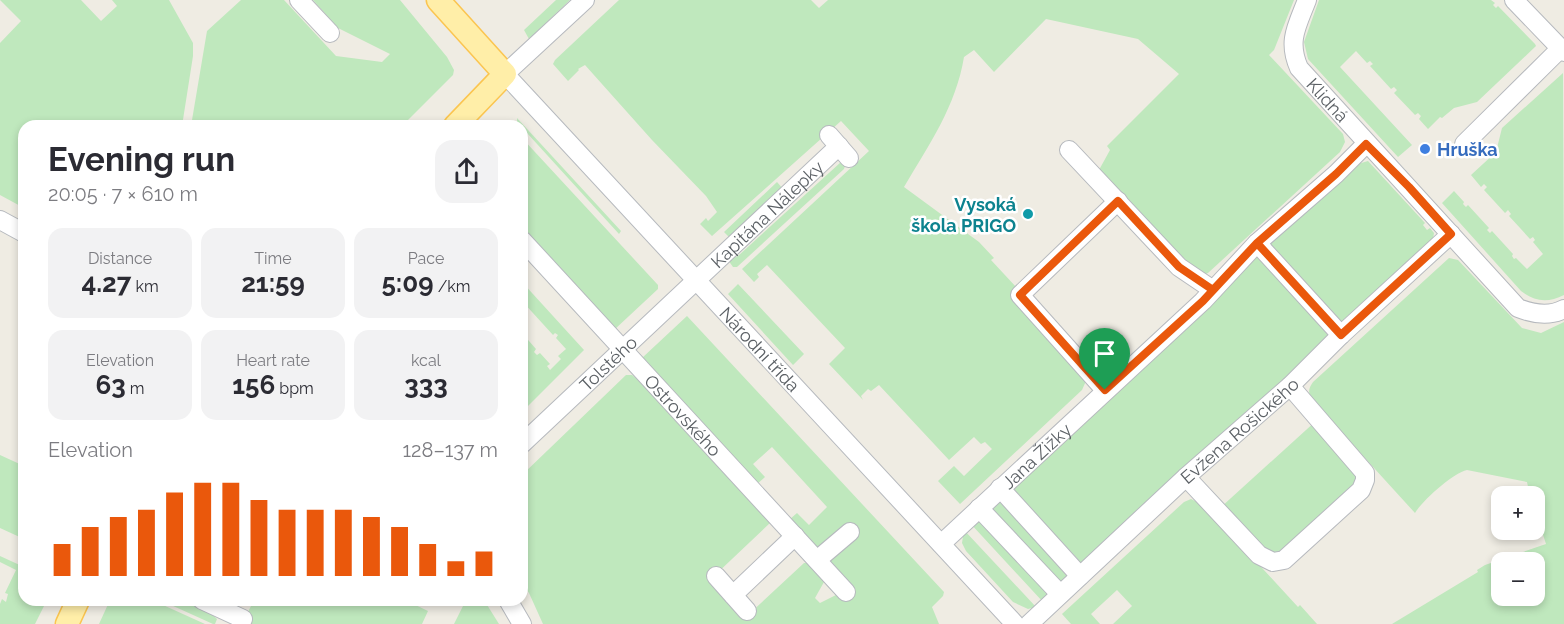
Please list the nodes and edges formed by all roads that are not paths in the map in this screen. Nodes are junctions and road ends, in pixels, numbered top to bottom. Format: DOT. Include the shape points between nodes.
graph roads {
  1 [pos="299,0"];
  2 [pos="438,0"];
  3 [pos="585,0"];
  4 [pos="1307,0"];
  5 [pos="1514,0"];
  6 [pos="330,33"];
  7 [pos="1562,50"];
  8 [pos="506,74"];
  9 [pos="460,120"];
  10 [pos="1366,144"];
  11 [pos="1464,144"];
  12 [pos="839,146"];
  13 [pos="1069,150"];
  14 [pos="1118,201"];
  15 [pos="0,220"];
  16 [pos="18,230"];
  17 [pos="1451,234"];
  18 [pos="1257,243"];
  19 [pos="528,246"];
  20 [pos="696,281"];
  21 [pos="1213,290"];
  22 [pos="1564,309"];
  23 [pos="1341,335"];
  24 [pos="623,349"];
  25 [pos="1290,386"];
  26 [pos="1105,390"];
  27 [pos="528,438"];
  28 [pos="1186,477"];
  29 [pos="1000,488"];
  30 [pos="979,508"];
  31 [pos="850,532"];
  32 [pos="795,536"];
  33 [pos="941,544"];
  34 [pos="817,560"];
  35 [pos="716,576"];
  36 [pos="1080,576"];
  37 [pos="846,591"];
  38 [pos="1060,594"];
  39 [pos="733,595"];
  40 [pos="75,606"];
  41 [pos="215,606"];
  42 [pos="512,606"];
  43 [pos="747,611"];
  44 [pos="243,619"];
  45 [pos="67,624"];
  46 [pos="522,624"];
  47 [pos="1015,624"];
  48 [pos="1029,624"];
  1 -- 6 [label="street"];
  2 -- 8 [label="main road"];
  3 -- 8 [label="street"];
  4 -- 10 [label="street, Klidná" via="1294,32 1293,54 1299,68"];
  5 -- 7 [label="street"];
  7 -- 11 [label="street"];
  8 -- 9 [label="main road"];
  8 -- 20 [label="street, Národní třída"];
  10 -- 17 [label="street, Klidná"];
  10 -- 18 [label="street, Jana Žižky"];
  12 -- 20 [label="street, Kapitána Nálepky"];
  13 -- 14 [label="street"];
  14 -- 21 [label="street" via="1179,267"];
  14 -- 26 [label="street" via="1020,295"];
  15 -- 16 [label="street"];
  17 -- 22 [label="street, Klidná" via="1518,308 1536,314"];
  17 -- 23 [label="street, Evžena Rošického"];
  18 -- 21 [label="street, Jana Žižky"];
  18 -- 23 [label="street"];
  19 -- 24 [label="street, Ostrovského"];
  20 -- 24 [label="street, Tolstého"];
  20 -- 33 [label="street, Národní třída"];
  21 -- 26 [label="street, Jana Žižky"];
  23 -- 25 [label="street, Evžena Rošického"];
  24 -- 27 [label="street, Tolstého"];
  24 -- 32 [label="street, Ostrovského"];
  25 -- 28 [label="street, Evžena Rošického"];
  25 -- 28 [label="street" via="1365,473 1365,480 1361,490 1284,560 1273,562 1259,555"];
  26 -- 29 [label="street, Jana Žižky"];
  28 -- 36 [label="street, Evžena Rošického"];
  29 -- 30 [label="street, Jana Žižky"];
  29 -- 36 [label="street"];
  30 -- 33 [label="street, Jana Žižky"];
  30 -- 38 [label="street"];
  31 -- 34 [label="street"];
  32 -- 34 [label="street, Ostrovského"];
  32 -- 39 [label="street"];
  33 -- 47 [label="street, Národní třída"];
  34 -- 37 [label="street, Ostrovského"];
  35 -- 39 [label="street"];
  36 -- 38 [label="street, Evžena Rošického"];
  38 -- 48 [label="street, Evžena Rošického"];
  39 -- 43 [label="street"];
  40 -- 45 [label="main road"];
  41 -- 44 [label="street"];
  42 -- 46 [label="street"];
}
